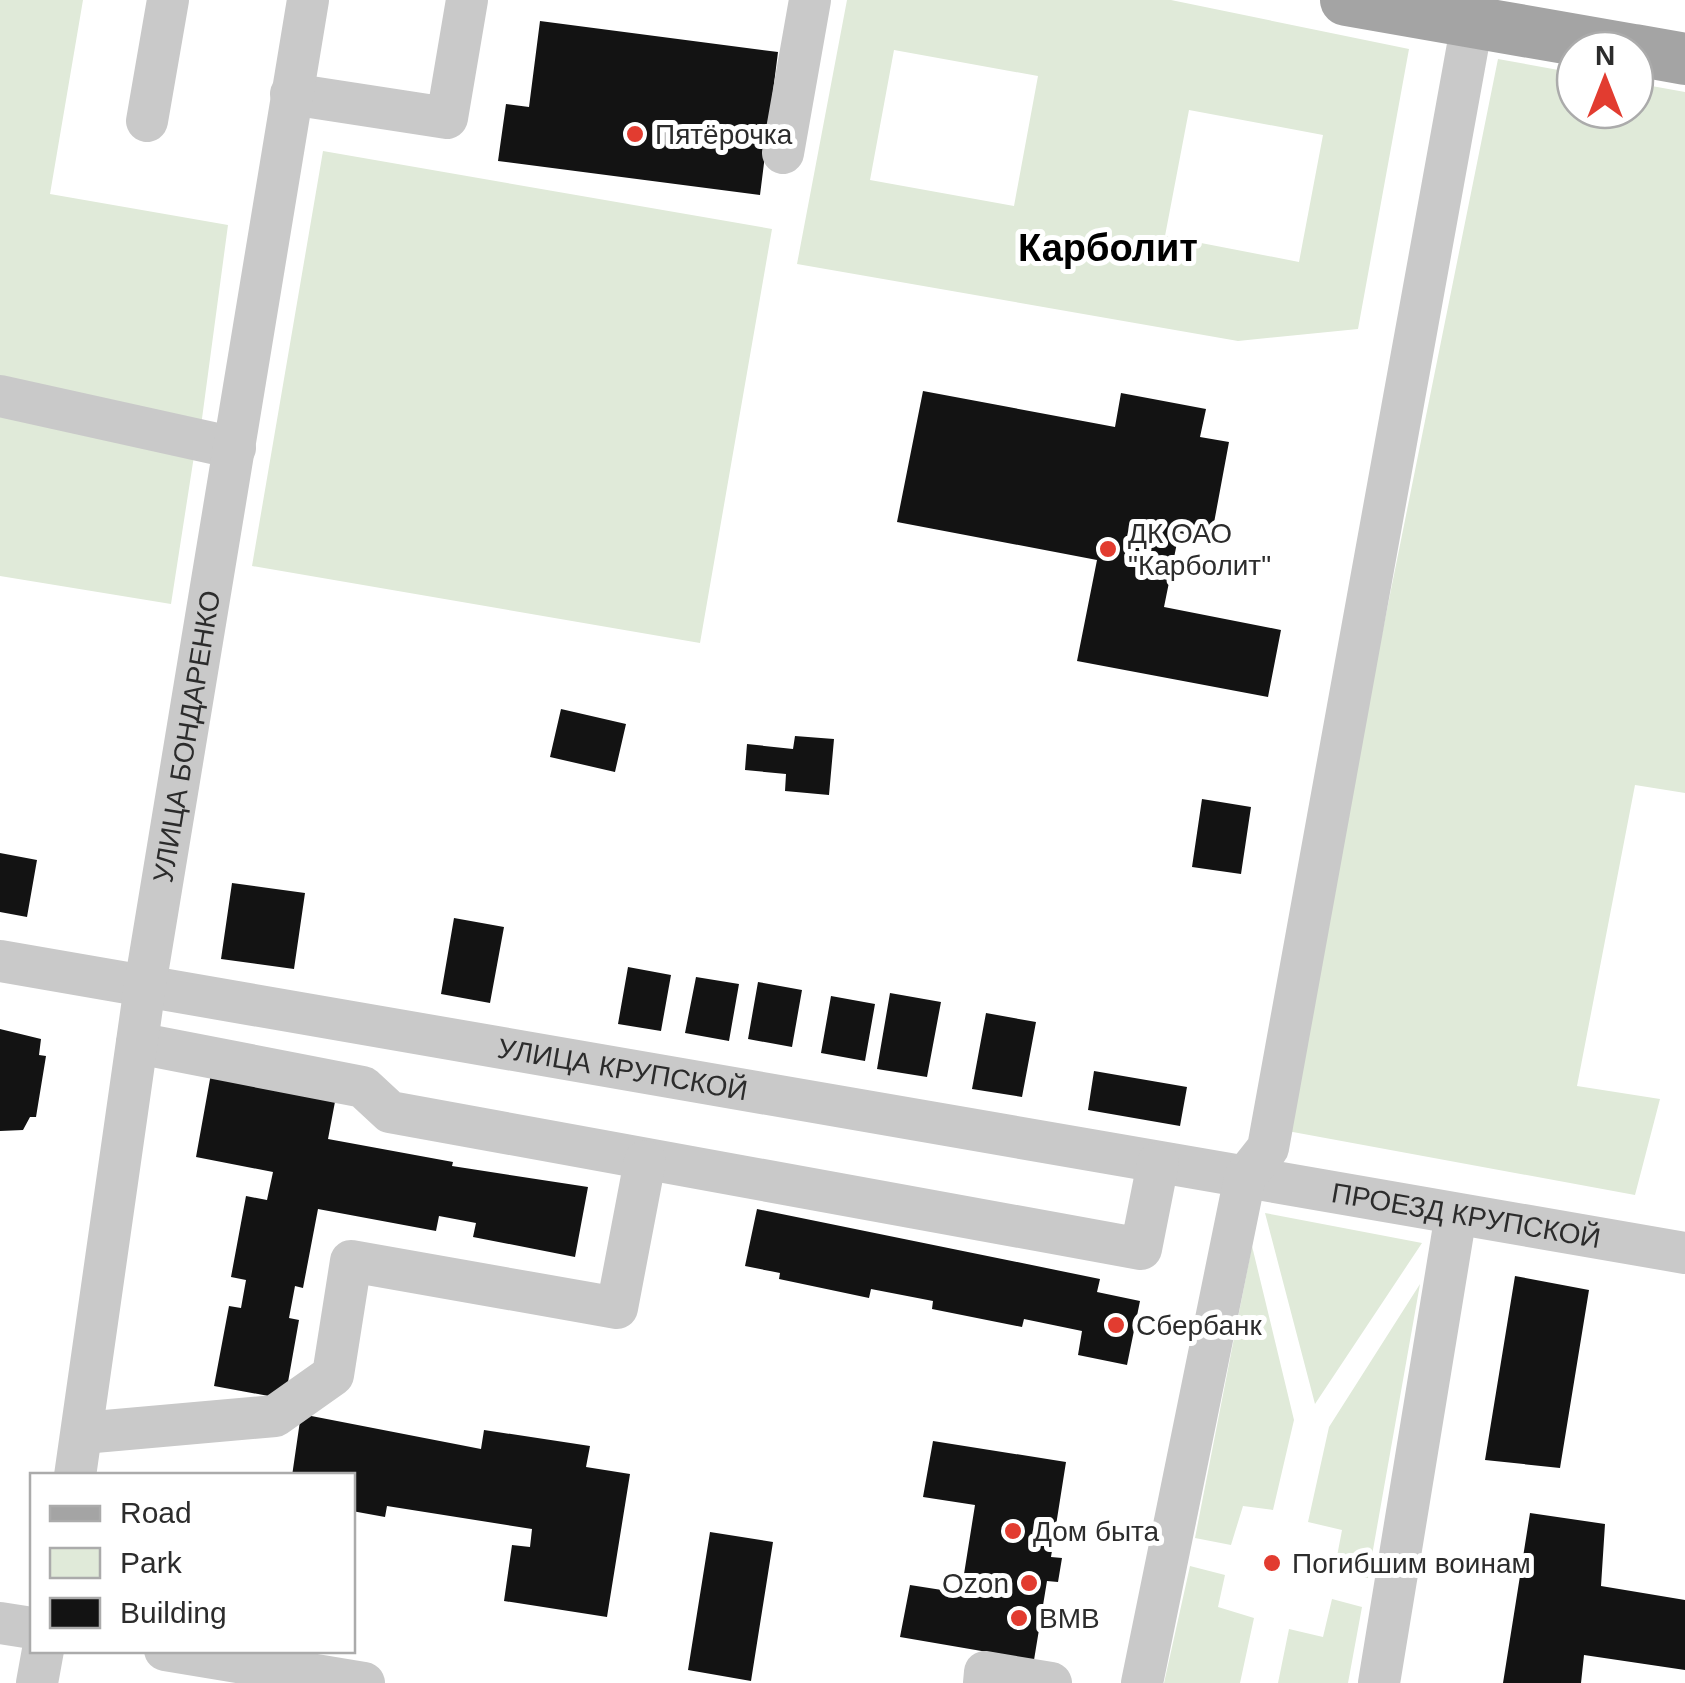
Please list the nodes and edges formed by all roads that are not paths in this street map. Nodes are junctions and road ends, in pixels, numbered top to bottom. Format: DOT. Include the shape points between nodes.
graph roads {
  1 [pos="168,0"];
  2 [pos="308,0"];
  3 [pos="466,0"];
  4 [pos="810,0"];
  5 [pos="1346,0"];
  6 [pos="1472,23"];
  7 [pos="1555,37"];
  8 [pos="1655,53"];
  9 [pos="1685,58"];
  10 [pos="291,94"];
  11 [pos="146,121"];
  12 [pos="783,154"];
  13 [pos="0,396"];
  14 [pos="235,448"];
  15 [pos="0,961"];
  16 [pos="145,986"];
  17 [pos="137,1043"];
  18 [pos="645,1161"];
  19 [pos="1158,1163"];
  20 [pos="1245,1177"];
  21 [pos="1456,1214"];
  22 [pos="1685,1253"];
  23 [pos="83,1433"];
  24 [pos="76,1473"];
  25 [pos="0,1623"];
  26 [pos="30,1628"];
  27 [pos="42,1653"];
  28 [pos="184,1653"];
  29 [pos="37,1683"];
  30 [pos="364,1683"];
  31 [pos="984,1683"];
  32 [pos="1052,1683"];
  33 [pos="1142,1683"];
  34 [pos="1379,1683"];
  1 -- 11 [label="street"];
  2 -- 10 [label="street, УЛИЦА БОНДАРЕНКО"];
  3 -- 10 [label="street" via="447,118"];
  4 -- 12 [label="street"];
  5 -- 6 [label="main road"];
  6 -- 7 [label="main road"];
  6 -- 20 [label="street" via="1268,1148"];
  8 -- 9 [label="main road"];
  10 -- 14 [label="street, УЛИЦА БОНДАРЕНКО"];
  13 -- 14 [label="street"];
  14 -- 16 [label="street, УЛИЦА БОНДАРЕНКО"];
  15 -- 16 [label="street, УЛИЦА КРУПСКОЙ"];
  16 -- 17 [label="street, УЛИЦА БОНДАРЕНКО"];
  16 -- 19 [label="street, УЛИЦА КРУПСКОЙ"];
  17 -- 18 [label="street" via="363,1087 390,1112"];
  17 -- 23 [label="street, УЛИЦА БОНДАРЕНКО"];
  18 -- 19 [label="street" via="1141,1249"];
  18 -- 23 [label="street" via="617,1308 351,1261 333,1375 275,1416"];
  19 -- 20 [label="street, УЛИЦА КРУПСКОЙ"];
  20 -- 21 [label="street, ПРОЕЗД КРУПСКОЙ"];
  20 -- 33 [label="street"];
  21 -- 22 [label="street, ПРОЕЗД КРУПСКОЙ"];
  21 -- 34 [label="street"];
  23 -- 24 [label="street, УЛИЦА БОНДАРЕНКО"];
  25 -- 26 [label="street"];
  27 -- 29 [label="street"];
  28 -- 30 [label="street"];
  31 -- 32 [label="street" via="985,1672"];
}
